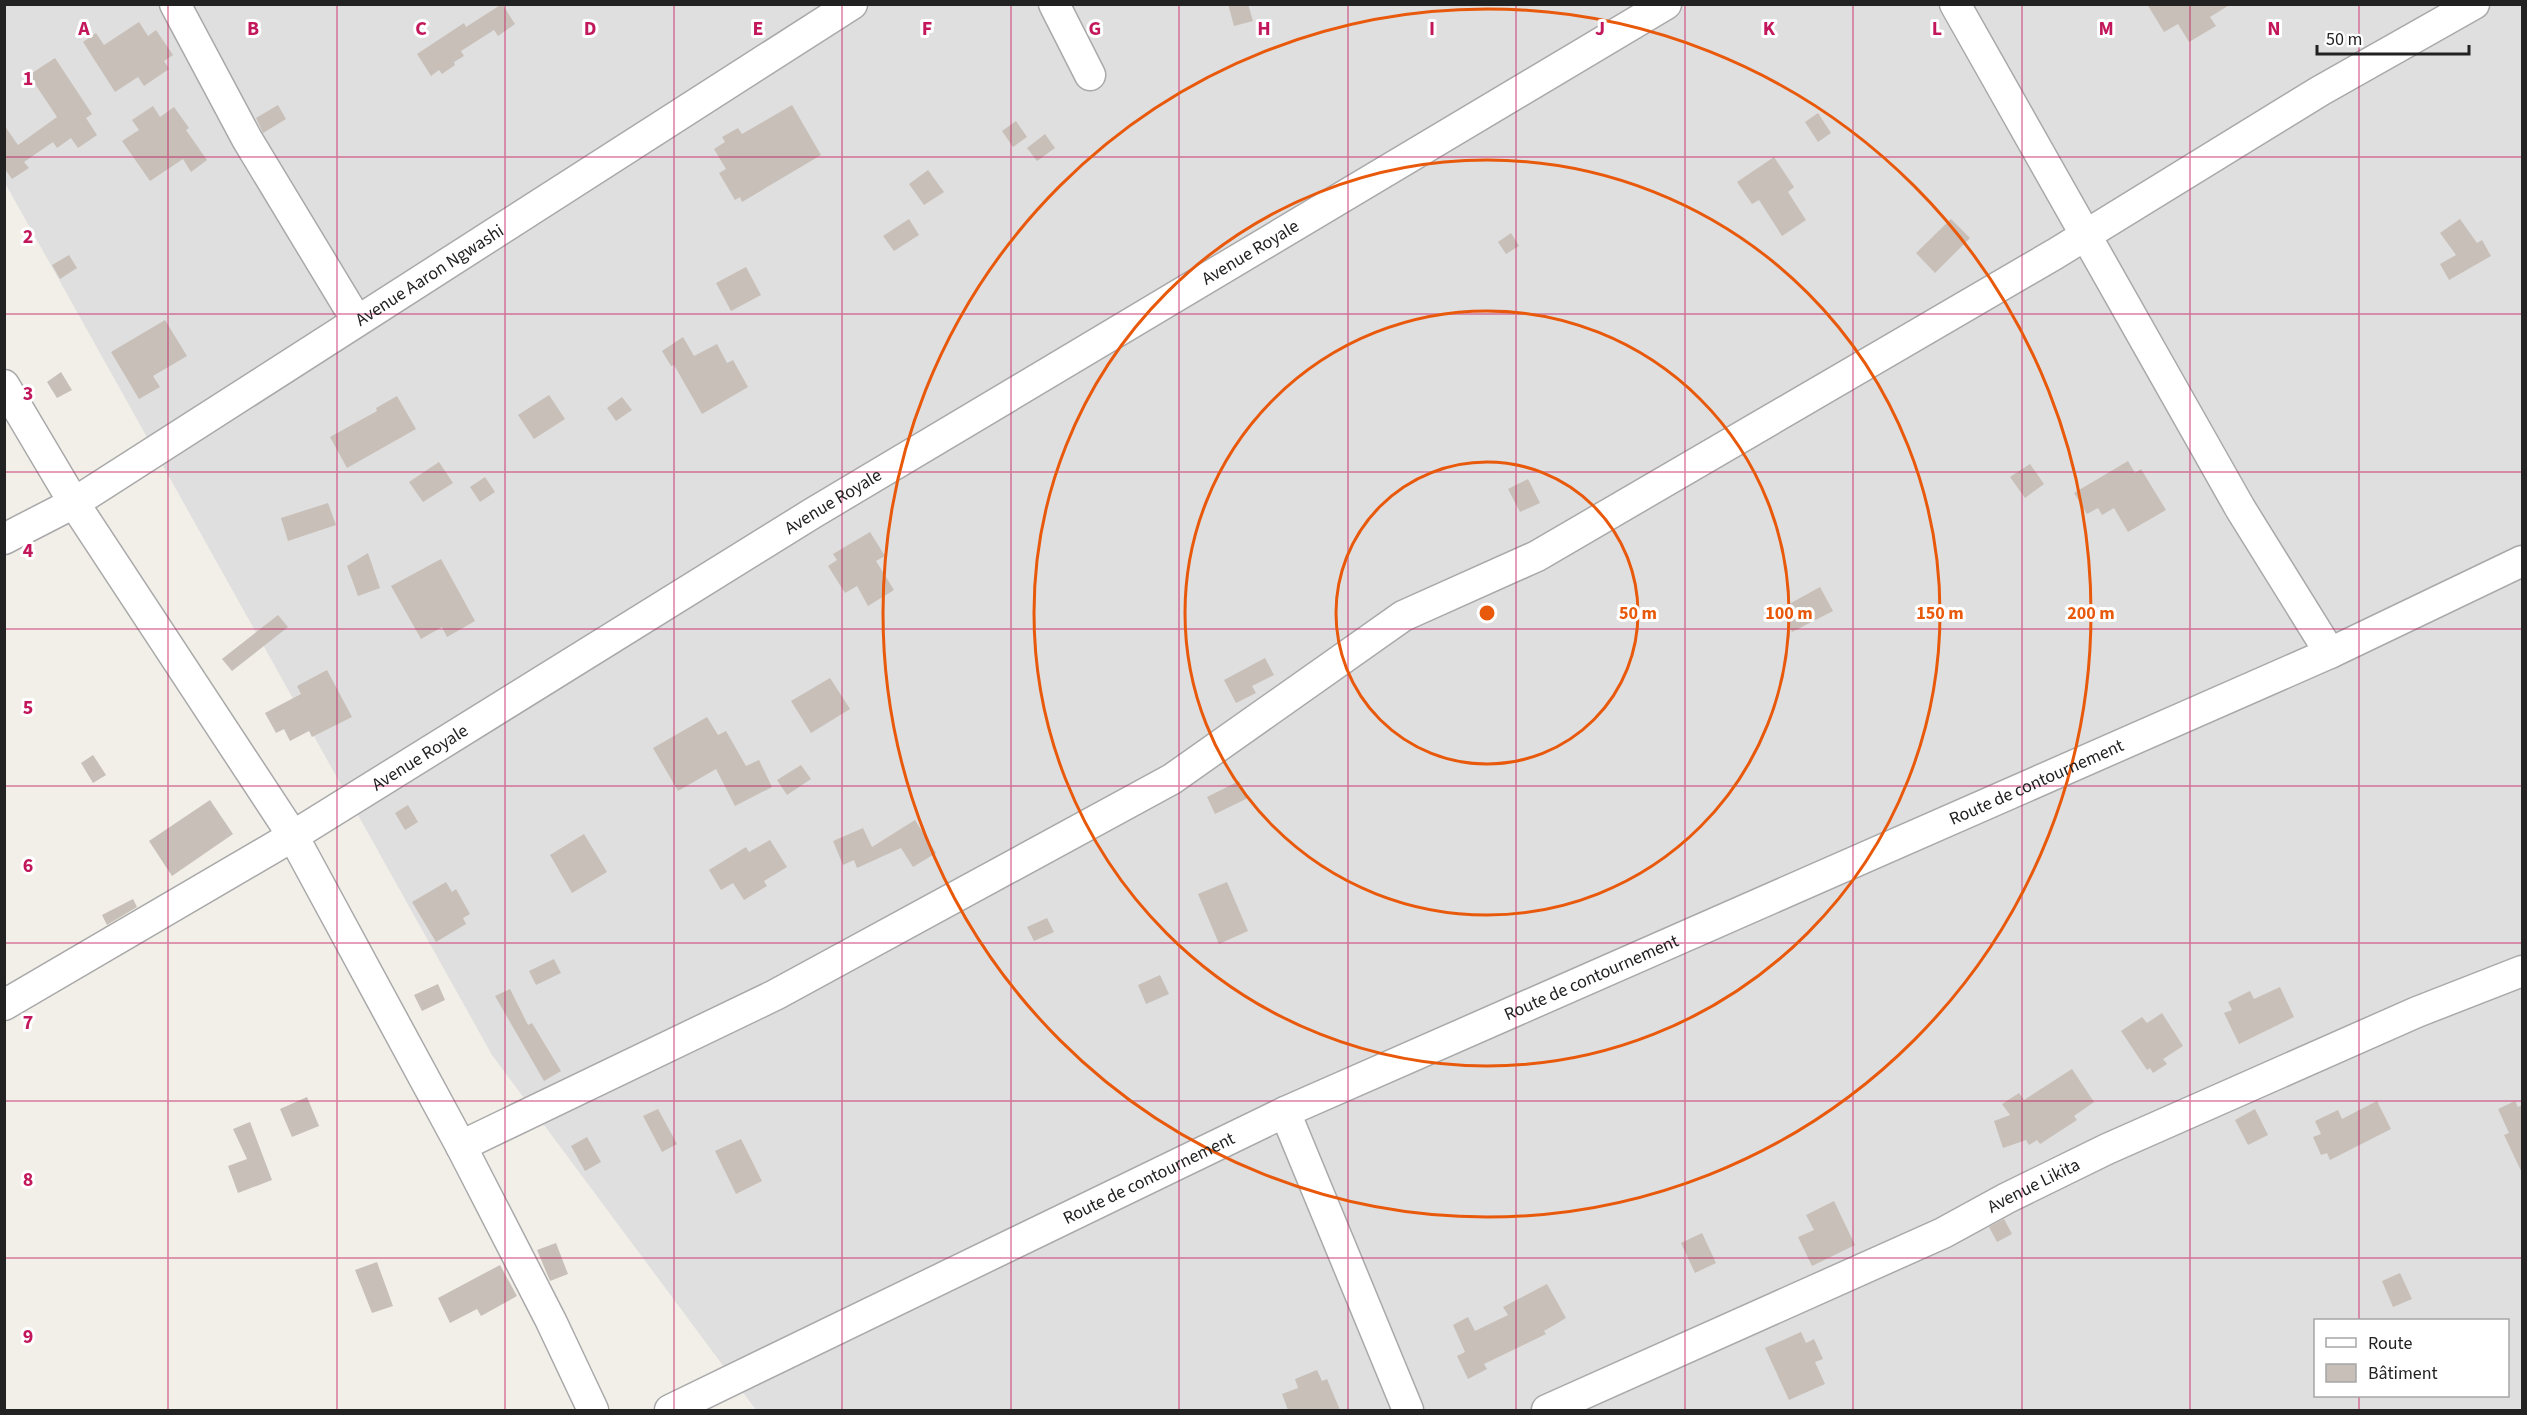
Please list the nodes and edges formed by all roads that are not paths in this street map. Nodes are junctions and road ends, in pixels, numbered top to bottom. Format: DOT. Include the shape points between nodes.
graph roads {
  1 [pos="175,4"];
  2 [pos="852,4"];
  3 [pos="1054,4"];
  4 [pos="1666,4"];
  5 [pos="1955,4"];
  6 [pos="2475,4"];
  7 [pos="1090,75"];
  8 [pos="2085,235"];
  9 [pos="357,321"];
  10 [pos="4,385"];
  11 [pos="74,503"];
  12 [pos="4,539"];
  13 [pos="2523,561"];
  14 [pos="2330,652"];
  15 [pos="292,836"];
  16 [pos="2523,971"];
  17 [pos="4,1005"];
  18 [pos="1285,1112"];
  19 [pos="461,1146"];
  20 [pos="593,1410"];
  21 [pos="670,1410"];
  22 [pos="1408,1410"];
  23 [pos="1547,1410"];
  1 -- 9 [label="street" via="247,139"];
  2 -- 9 [label="street, Avenue Aaron Ngwashi"];
  3 -- 7 [label="street"];
  4 -- 15 [label="street, Avenue Royale" via="813,513"];
  5 -- 8 [label="street"];
  6 -- 8 [label="street" via="2320,91"];
  8 -- 14 [label="street" via="2240,508"];
  8 -- 19 [label="street" via="1536,556 1402,616 1172,779 775,995"];
  9 -- 11 [label="street, Avenue Aaron Ngwashi"];
  10 -- 11 [label="street"];
  11 -- 12 [label="street, Avenue Aaron Ngwashi"];
  11 -- 15 [label="street"];
  13 -- 14 [label="street, Route de contournement"];
  14 -- 18 [label="street, Route de contournement"];
  15 -- 17 [label="street, Avenue Royale"];
  15 -- 19 [label="street"];
  16 -- 23 [label="street, Avenue Likita" via="2417,1011 2107,1149 1943,1233"];
  18 -- 21 [label="street, Route de contournement"];
  18 -- 22 [label="street"];
  19 -- 20 [label="street"];
}
